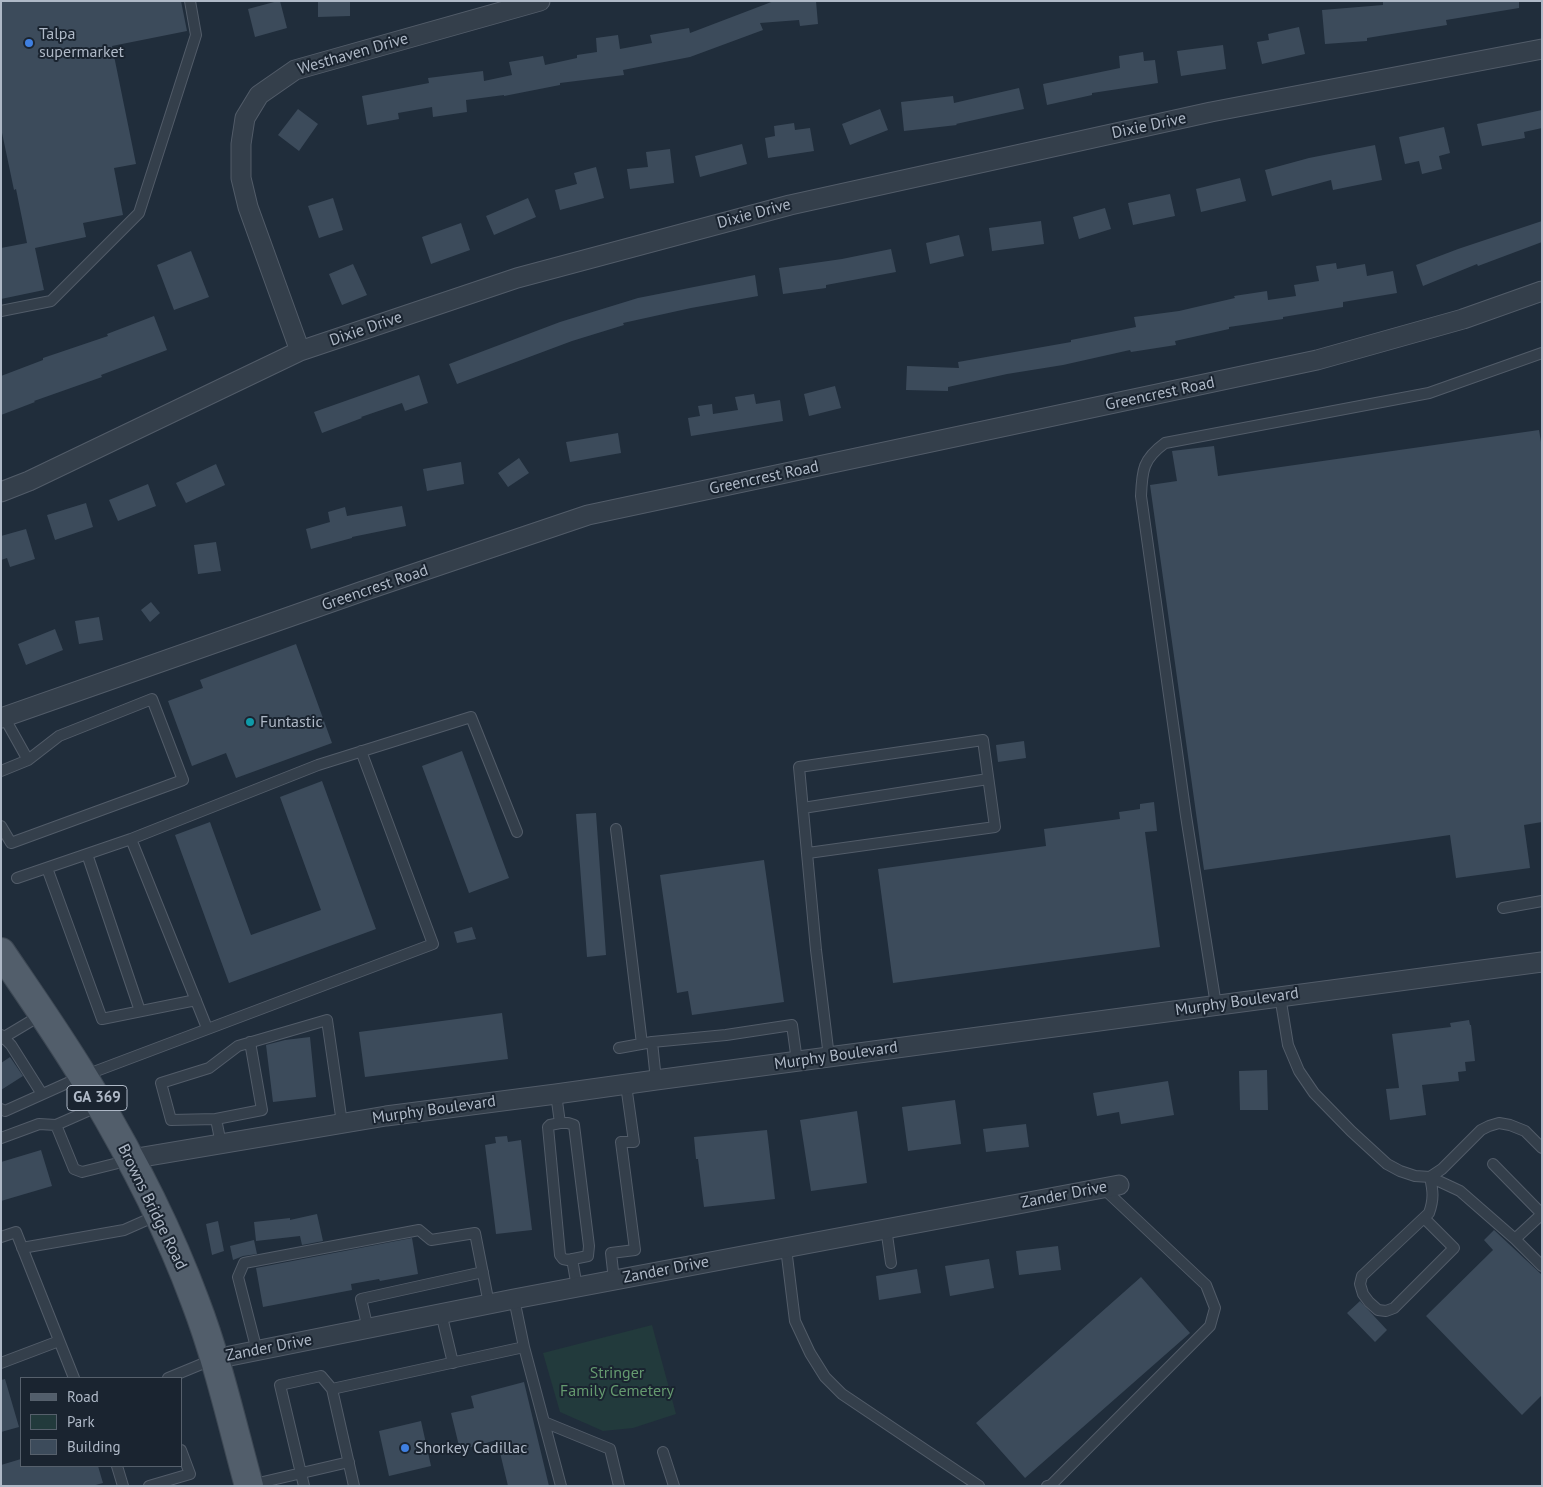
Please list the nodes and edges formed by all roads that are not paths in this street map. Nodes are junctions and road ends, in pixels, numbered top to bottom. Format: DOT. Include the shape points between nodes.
graph roads {
  1 [pos="190,1"];
  2 [pos="533,2"];
  3 [pos="1542,49"];
  4 [pos="1542,291"];
  5 [pos="1,311"];
  6 [pos="300,351"];
  7 [pos="1542,353"];
  8 [pos="1,492"];
  9 [pos="3,718"];
  10 [pos="361,751"];
  11 [pos="28,760"];
  12 [pos="1,771"];
  13 [pos="988,779"];
  14 [pos="803,808"];
  15 [pos="1,826"];
  16 [pos="616,829"];
  17 [pos="517,832"];
  18 [pos="131,839"];
  19 [pos="808,853"];
  20 [pos="87,854"];
  21 [pos="47,868"];
  22 [pos="17,878"];
  23 [pos="1542,901"];
  24 [pos="1502,908"];
  25 [pos="1542,962"];
  26 [pos="5,966"];
  27 [pos="1280,996"];
  28 [pos="196,1000"];
  29 [pos="1216,1005"];
  30 [pos="140,1011"];
  31 [pos="42,1014"];
  32 [pos="207,1028"];
  33 [pos="2,1037"];
  34 [pos="250,1042"];
  35 [pos="647,1043"];
  36 [pos="619,1048"];
  37 [pos="829,1057"];
  38 [pos="797,1061"];
  39 [pos="83,1076"];
  40 [pos="656,1080"];
  41 [pos="626,1085"];
  42 [pos="42,1094"];
  43 [pos="556,1094"];
  44 [pos="100,1105"];
  45 [pos="1,1109"];
  46 [pos="216,1119"];
  47 [pos="342,1123"];
  48 [pos="560,1123"];
  49 [pos="56,1125"];
  50 [pos="1,1138"];
  51 [pos="221,1144"];
  52 [pos="1542,1148"];
  53 [pos="131,1159"];
  54 [pos="1493,1164"];
  55 [pos="1430,1177"];
  56 [pos="1111,1186"];
  57 [pos="158,1215"];
  58 [pos="1424,1218"];
  59 [pos="886,1228"];
  60 [pos="1,1237"];
  61 [pos="1515,1239"];
  62 [pos="22,1248"];
  63 [pos="786,1248"];
  64 [pos="572,1259"];
  65 [pos="891,1264"];
  66 [pos="1542,1266"];
  67 [pos="483,1272"];
  68 [pos="614,1280"];
  69 [pos="577,1287"];
  70 [pos="514,1299"];
  71 [pos="489,1304"];
  72 [pos="441,1313"];
  73 [pos="368,1329"];
  74 [pos="59,1341"];
  75 [pos="524,1347"];
  76 [pos="257,1351"];
  77 [pos="215,1359"];
  78 [pos="1,1363"];
  79 [pos="453,1363"];
  80 [pos="74,1377"];
  81 [pos="170,1377"];
  82 [pos="332,1389"];
  83 [pos="544,1422"];
  84 [pos="662,1452"];
  85 [pos="182,1453"];
  86 [pos="350,1462"];
  87 [pos="117,1467"];
  88 [pos="300,1473"];
  89 [pos="249,1485"];
  90 [pos="122,1486"];
  91 [pos="149,1486"];
  92 [pos="304,1486"];
  93 [pos="354,1486"];
  94 [pos="561,1486"];
  95 [pos="619,1486"];
  96 [pos="674,1486"];
  97 [pos="979,1486"];
  98 [pos="1048,1486"];
  1 -- 5 [label="lane" via="196,35 139,213 51,301"];
  2 -- 6 [label="street, Westhaven Drive" via="295,70 259,95 245,118 241,178 248,207"];
  3 -- 6 [label="street, Dixie Drive" via="1211,112 790,205 517,278"];
  4 -- 9 [label="street, Greencrest Road" via="1463,319 1317,360 588,515"];
  6 -- 8 [label="street, Dixie Drive"];
  7 -- 29 [label="lane" via="1429,393 1165,443 1146,461 1142,496"];
  9 -- 11 [label="lane"];
  10 -- 17 [label="lane" via="471,717"];
  10 -- 18 [label="lane"];
  10 -- 32 [label="lane" via="433,944"];
  11 -- 12 [label="lane"];
  11 -- 15 [label="lane" via="59,736 152,699 183,780 10,843"];
  13 -- 14 [label="lane"];
  13 -- 14 [label="lane" via="984,740 799,767"];
  13 -- 19 [label="lane" via="995,827"];
  14 -- 19 [label="lane"];
  16 -- 35 [label="lane"];
  18 -- 20 [label="lane"];
  18 -- 28 [label="lane"];
  19 -- 37 [label="lane"];
  20 -- 21 [label="lane"];
  20 -- 30 [label="lane"];
  21 -- 22 [label="lane"];
  21 -- 30 [label="lane" via="102,1019"];
  23 -- 24 [label="lane"];
  25 -- 27 [label="street, Murphy Boulevard"];
  26 -- 31 [label="main road, Browns Bridge Road / GA 369"];
  27 -- 29 [label="street, Murphy Boulevard"];
  27 -- 55 [label="lane" via="1288,1045 1299,1071 1314,1093 1387,1164 1415,1176"];
  28 -- 30 [label="lane"];
  28 -- 32 [label="lane"];
  29 -- 37 [label="street, Murphy Boulevard"];
  31 -- 33 [label="lane"];
  31 -- 39 [label="main road, Browns Bridge Road / GA 369"];
  32 -- 39 [label="lane"];
  33 -- 42 [label="lane" via="11,1045"];
  34 -- 46 [label="lane" via="262,1110"];
  34 -- 46 [label="lane" via="238,1046 209,1068 161,1083 171,1120"];
  34 -- 47 [label="lane" via="327,1020"];
  35 -- 36 [label="lane"];
  35 -- 38 [label="lane" via="792,1025"];
  35 -- 40 [label="lane"];
  37 -- 38 [label="street, Murphy Boulevard"];
  38 -- 40 [label="street, Murphy Boulevard"];
  39 -- 42 [label="lane"];
  39 -- 44 [label="main road, Browns Bridge Road / GA 369"];
  40 -- 41 [label="street, Murphy Boulevard"];
  41 -- 43 [label="street, Murphy Boulevard"];
  41 -- 68 [label="lane" via="634,1142 621,1142 635,1250 611,1253"];
  42 -- 45 [label="lane"];
  43 -- 47 [label="street, Murphy Boulevard"];
  43 -- 48 [label="lane"];
  44 -- 49 [label="lane"];
  44 -- 53 [label="main road, Browns Bridge Road / GA 369"];
  46 -- 51 [label="lane"];
  47 -- 51 [label="street, Murphy Boulevard"];
  48 -- 64 [label="lane" via="548,1127 560,1255 563,1259"];
  48 -- 64 [label="lane" via="574,1125 589,1246 588,1256"];
  49 -- 50 [label="lane" via="39,1124"];
  49 -- 53 [label="lane" via="74,1169 82,1172"];
  51 -- 53 [label="street, Murphy Boulevard"];
  52 -- 55 [label="lane" via="1525,1132 1500,1123 1481,1130"];
  53 -- 57 [label="main road, Browns Bridge Road / GA 369"];
  54 -- 61 [label="lane" via="1542,1214"];
  55 -- 58 [label="lane" via="1433,1200"];
  55 -- 61 [label="lane" via="1460,1191"];
  56 -- 59 [label="street, Zander Drive"];
  56 -- 98 [label="lane" via="1206,1285 1215,1308 1210,1326"];
  57 -- 62 [label="lane" via="124,1230"];
  57 -- 77 [label="main road, Browns Bridge Road / GA 369" via="196,1302"];
  58 -- 58 [label="lane" via="1362,1276 1362,1294 1378,1310 1394,1308 1454,1248"];
  59 -- 63 [label="street, Zander Drive"];
  59 -- 65 [label="lane"];
  60 -- 62 [label="lane" via="16,1232"];
  61 -- 66 [label="lane"];
  62 -- 74 [label="lane"];
  63 -- 68 [label="street, Zander Drive"];
  63 -- 97 [label="lane" via="795,1321 825,1376 842,1394"];
  64 -- 69 [label="lane"];
  67 -- 71 [label="lane"];
  67 -- 73 [label="lane" via="361,1299"];
  67 -- 76 [label="lane" via="475,1233 431,1240 419,1230 244,1263 238,1277"];
  68 -- 69 [label="street, Zander Drive"];
  69 -- 70 [label="street, Zander Drive"];
  70 -- 71 [label="street, Zander Drive"];
  70 -- 75 [label="lane"];
  71 -- 72 [label="street, Zander Drive"];
  72 -- 73 [label="street, Zander Drive"];
  72 -- 79 [label="lane"];
  73 -- 76 [label="street, Zander Drive"];
  74 -- 78 [label="lane"];
  74 -- 80 [label="lane"];
  75 -- 79 [label="lane"];
  75 -- 83 [label="lane"];
  76 -- 77 [label="street, Zander Drive"];
  77 -- 81 [label="lane"];
  77 -- 89 [label="main road, Browns Bridge Road / GA 369"];
  79 -- 82 [label="lane"];
  82 -- 86 [label="lane"];
  82 -- 88 [label="lane" via="321,1376 280,1385"];
  83 -- 94 [label="lane"];
  83 -- 95 [label="lane" via="610,1448"];
  84 -- 96 [label="lane"];
  85 -- 91 [label="lane" via="190,1474"];
  86 -- 88 [label="lane"];
  86 -- 93 [label="lane"];
  87 -- 90 [label="lane"];
  88 -- 89 [label="lane"];
  88 -- 92 [label="lane"];
}
